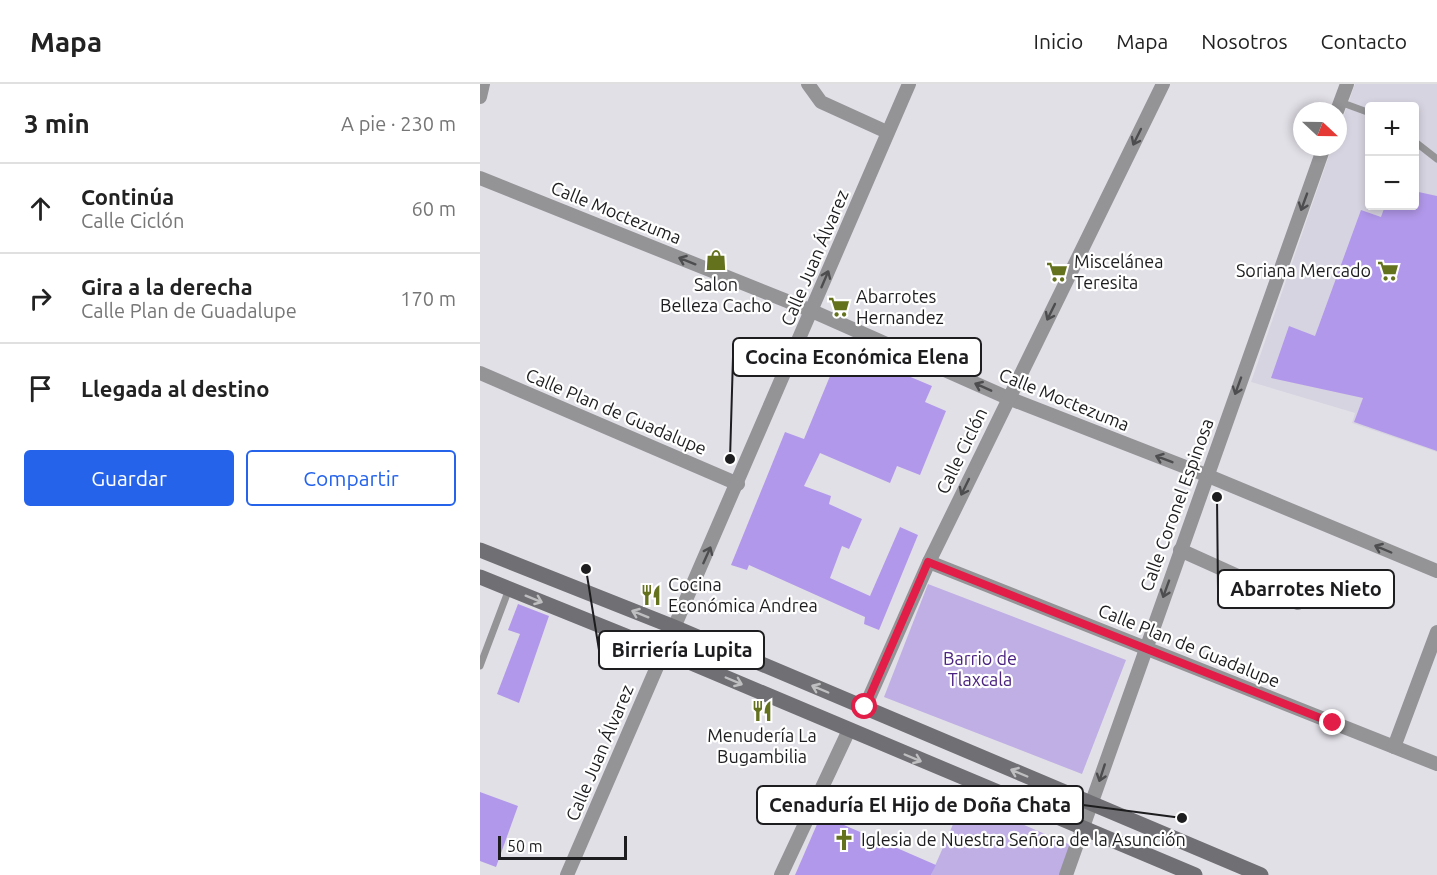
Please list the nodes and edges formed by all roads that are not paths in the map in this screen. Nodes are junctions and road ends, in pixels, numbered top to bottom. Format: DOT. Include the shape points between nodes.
graph roads {
  1 [pos="483,84"];
  2 [pos="808,84"];
  3 [pos="909,84"];
  4 [pos="1162,84"];
  5 [pos="1347,84"];
  6 [pos="480,97"];
  7 [pos="1341,102"];
  8 [pos="1347,109"];
  9 [pos="1365,112"];
  10 [pos="887,132"];
  11 [pos="1419,145"];
  12 [pos="1321,156"];
  13 [pos="1437,159"];
  14 [pos="480,178"];
  15 [pos="812,311"];
  16 [pos="480,373"];
  17 [pos="1008,398"];
  18 [pos="1206,475"];
  19 [pos="738,483"];
  20 [pos="480,550"];
  21 [pos="1180,550"];
  22 [pos="928,562"];
  23 [pos="1437,571"];
  24 [pos="480,577"];
  25 [pos="509,589"];
  26 [pos="1298,603"];
  27 [pos="674,627"];
  28 [pos="1437,632"];
  29 [pos="1144,648"];
  30 [pos="663,651"];
  31 [pos="480,666"];
  32 [pos="865,707"];
  33 [pos="849,730"];
  34 [pos="1394,747"];
  35 [pos="1437,764"];
  36 [pos="1092,804"];
  37 [pos="1083,830"];
  38 [pos="567,875"];
  39 [pos="782,875"];
  40 [pos="1066,875"];
  41 [pos="1195,875"];
  42 [pos="1261,875"];
  1 -- 6 [label="street"];
  2 -- 10 [label="street" via="821,102"];
  3 -- 10 [label="street, Calle Juan Álvarez"];
  4 -- 17 [label="street, Calle Ciclón, one-way"];
  5 -- 7 [label="street"];
  8 -- 9 [label="lane"];
  15 -- 10 [label="street, Calle Juan Álvarez, one-way"];
  11 -- 13 [label="lane"];
  12 -- 18 [label="street, Calle Coronel Espinosa, one-way"];
  15 -- 14 [label="street, Calle Moctezuma, one-way"];
  17 -- 15 [label="street, Calle Moctezuma, one-way"];
  15 -- 19 [label="street, Calle Juan Álvarez"];
  16 -- 19 [label="street, Calle Plan de Guadalupe"];
  18 -- 17 [label="street, Calle Moctezuma, one-way"];
  17 -- 22 [label="street, Calle Ciclón, one-way"];
  18 -- 21 [label="street, Calle Coronel Espinosa"];
  23 -- 18 [label="street, Calle Moctezuma, one-way"];
  27 -- 19 [label="street, Calle Juan Álvarez, one-way"];
  27 -- 20 [label="main road, one-way"];
  21 -- 26 [label="street"];
  21 -- 29 [label="street, Calle Coronel Espinosa, one-way"];
  22 -- 29 [label="street, Calle Plan de Guadalupe"];
  22 -- 32 [label="street, Calle Ciclón"];
  24 -- 25 [label="main road"];
  25 -- 30 [label="main road, one-way"];
  25 -- 31 [label="lane"];
  27 -- 30 [label="street, Calle Juan Álvarez"];
  32 -- 27 [label="main road, one-way"];
  28 -- 34 [label="street"];
  29 -- 34 [label="street, Calle Plan de Guadalupe"];
  29 -- 36 [label="street, Calle Coronel Espinosa, one-way"];
  30 -- 33 [label="main road, one-way"];
  30 -- 38 [label="street, Calle Juan Álvarez"];
  36 -- 32 [label="main road, one-way"];
  33 -- 37 [label="main road, one-way"];
  33 -- 39 [label="street"];
  34 -- 35 [label="street, Calle Plan de Guadalupe"];
  36 -- 37 [label="street, Calle Coronel Espinosa"];
  36 -- 42 [label="main road"];
  37 -- 40 [label="street, Calle Coronel Espinosa"];
  37 -- 41 [label="main road"];
}
